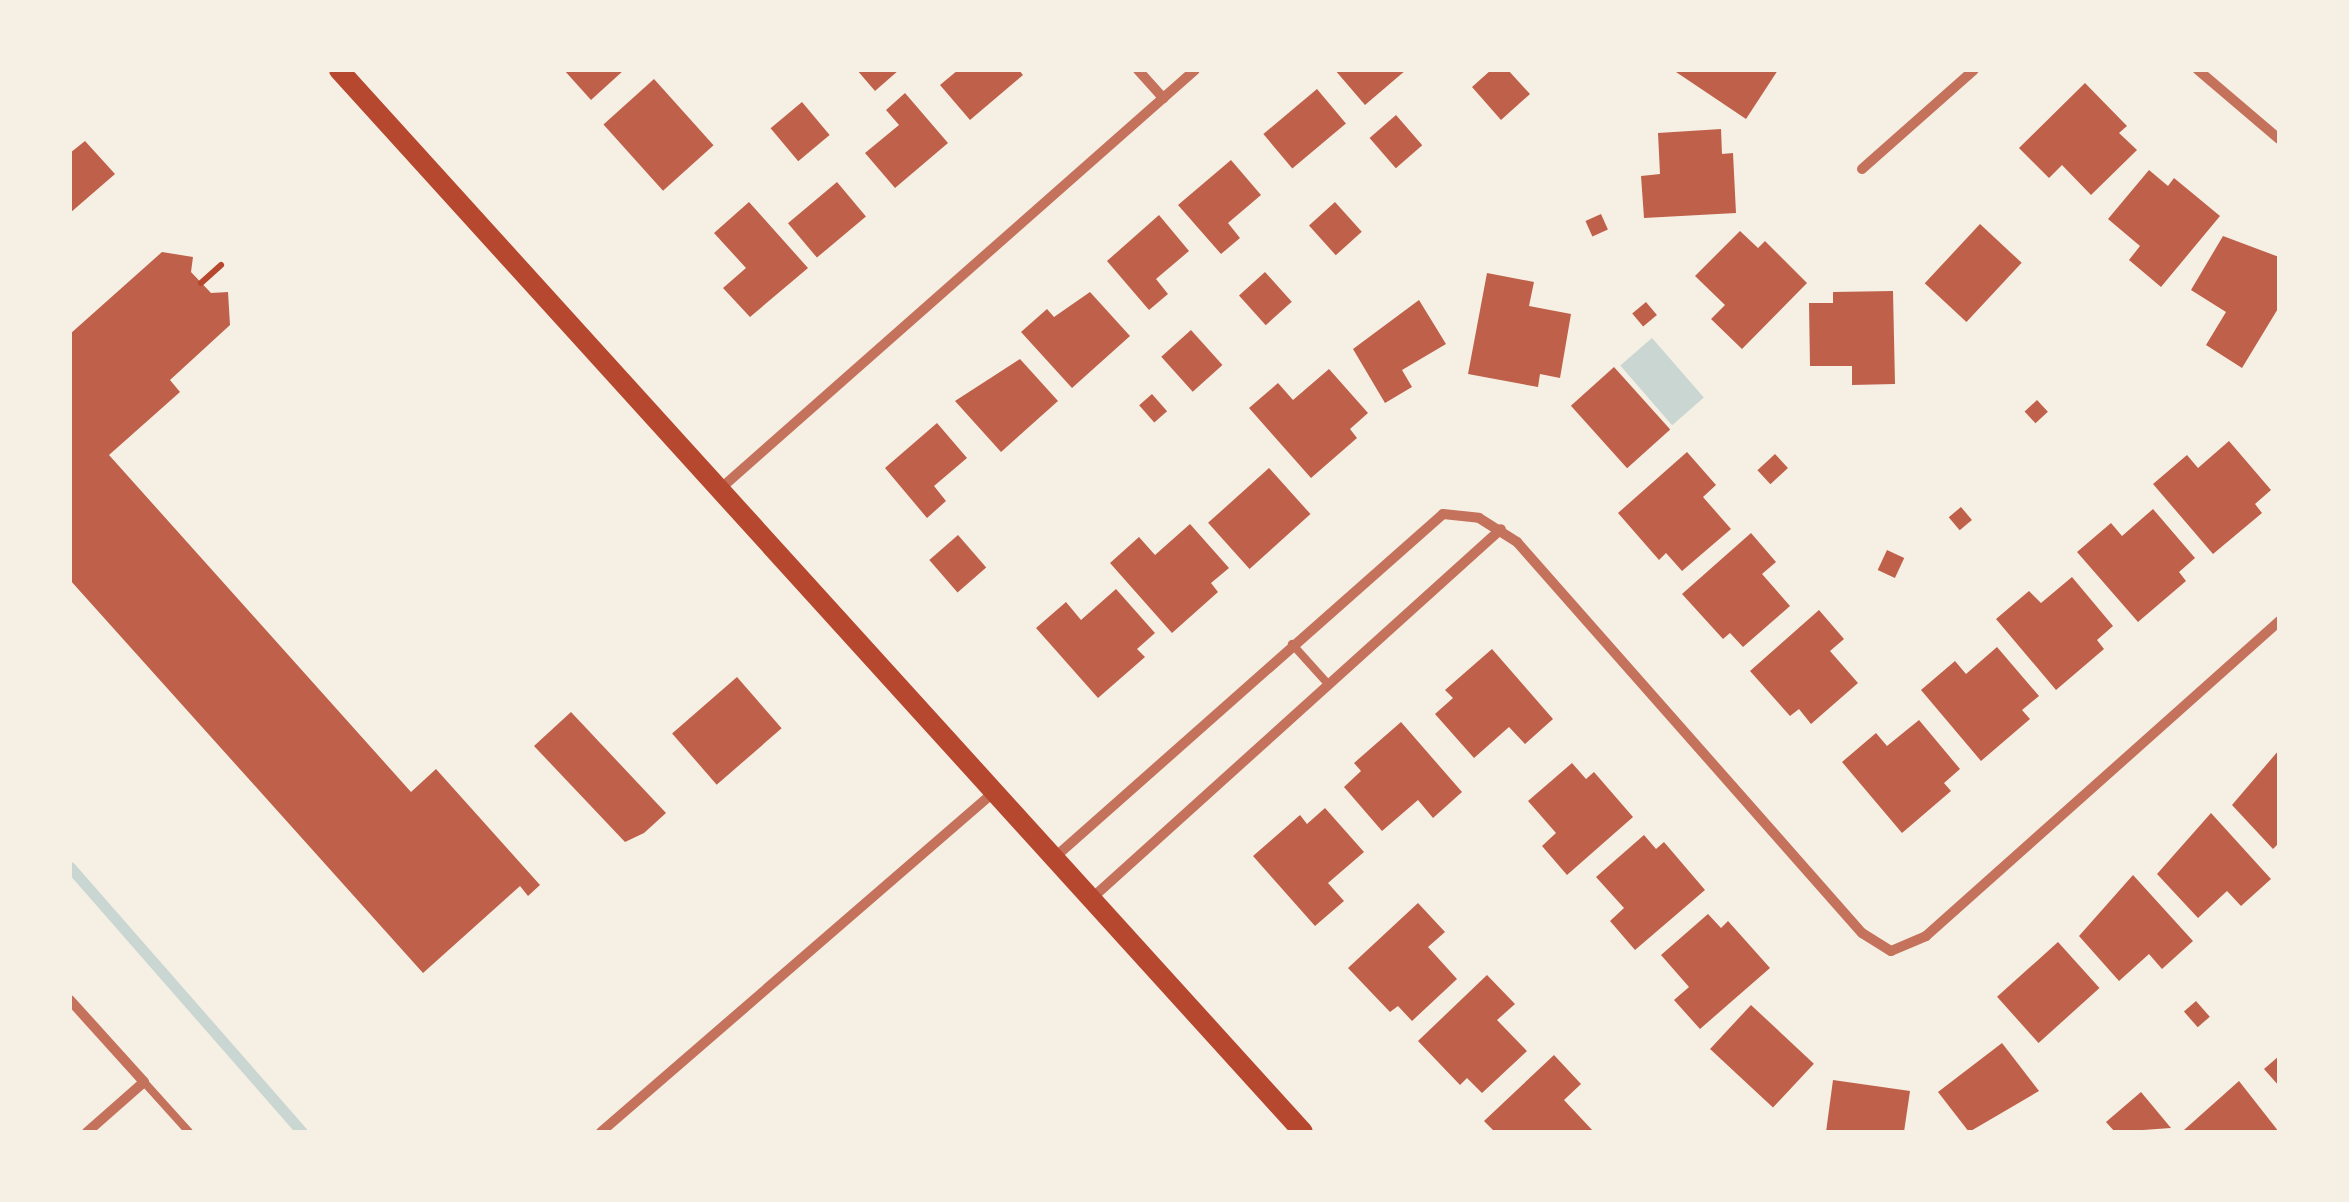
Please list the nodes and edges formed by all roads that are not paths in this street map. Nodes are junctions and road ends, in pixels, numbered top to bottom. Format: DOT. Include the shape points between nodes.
graph roads {
  1 [pos="339,70"];
  2 [pos="1138,70"];
  3 [pos="1195,70"];
  4 [pos="1974,70"];
  5 [pos="2198,70"];
  6 [pos="1164,98"];
  7 [pos="2279,139"];
  8 [pos="1862,169"];
  9 [pos="720,489"];
  10 [pos="1501,530"];
  11 [pos="2279,621"];
  12 [pos="1292,644"];
  13 [pos="1329,685"];
  14 [pos="994,792"];
  15 [pos="1054,858"];
  16 [pos="1090,900"];
  17 [pos="70,1000"];
  18 [pos="144,1082"];
  19 [pos="87,1132"];
  20 [pos="189,1132"];
  21 [pos="601,1132"];
  22 [pos="1302,1132"];
  1 -- 9 [label="main road"];
  2 -- 6 [label="street"];
  3 -- 6 [label="street"];
  4 -- 8 [label="street"];
  5 -- 7 [label="street"];
  6 -- 9 [label="street"];
  9 -- 14 [label="main road"];
  10 -- 11 [label="street" via="1862,933 1890,950 1926,936"];
  10 -- 12 [label="street" via="1459,513 1430,520"];
  10 -- 13 [label="street"];
  12 -- 13 [label="lane"];
  12 -- 15 [label="street"];
  13 -- 16 [label="street"];
  14 -- 15 [label="main road"];
  14 -- 21 [label="street"];
  15 -- 16 [label="main road"];
  16 -- 22 [label="main road"];
  17 -- 18 [label="street"];
  18 -- 19 [label="street"];
  18 -- 20 [label="lane"];
}
